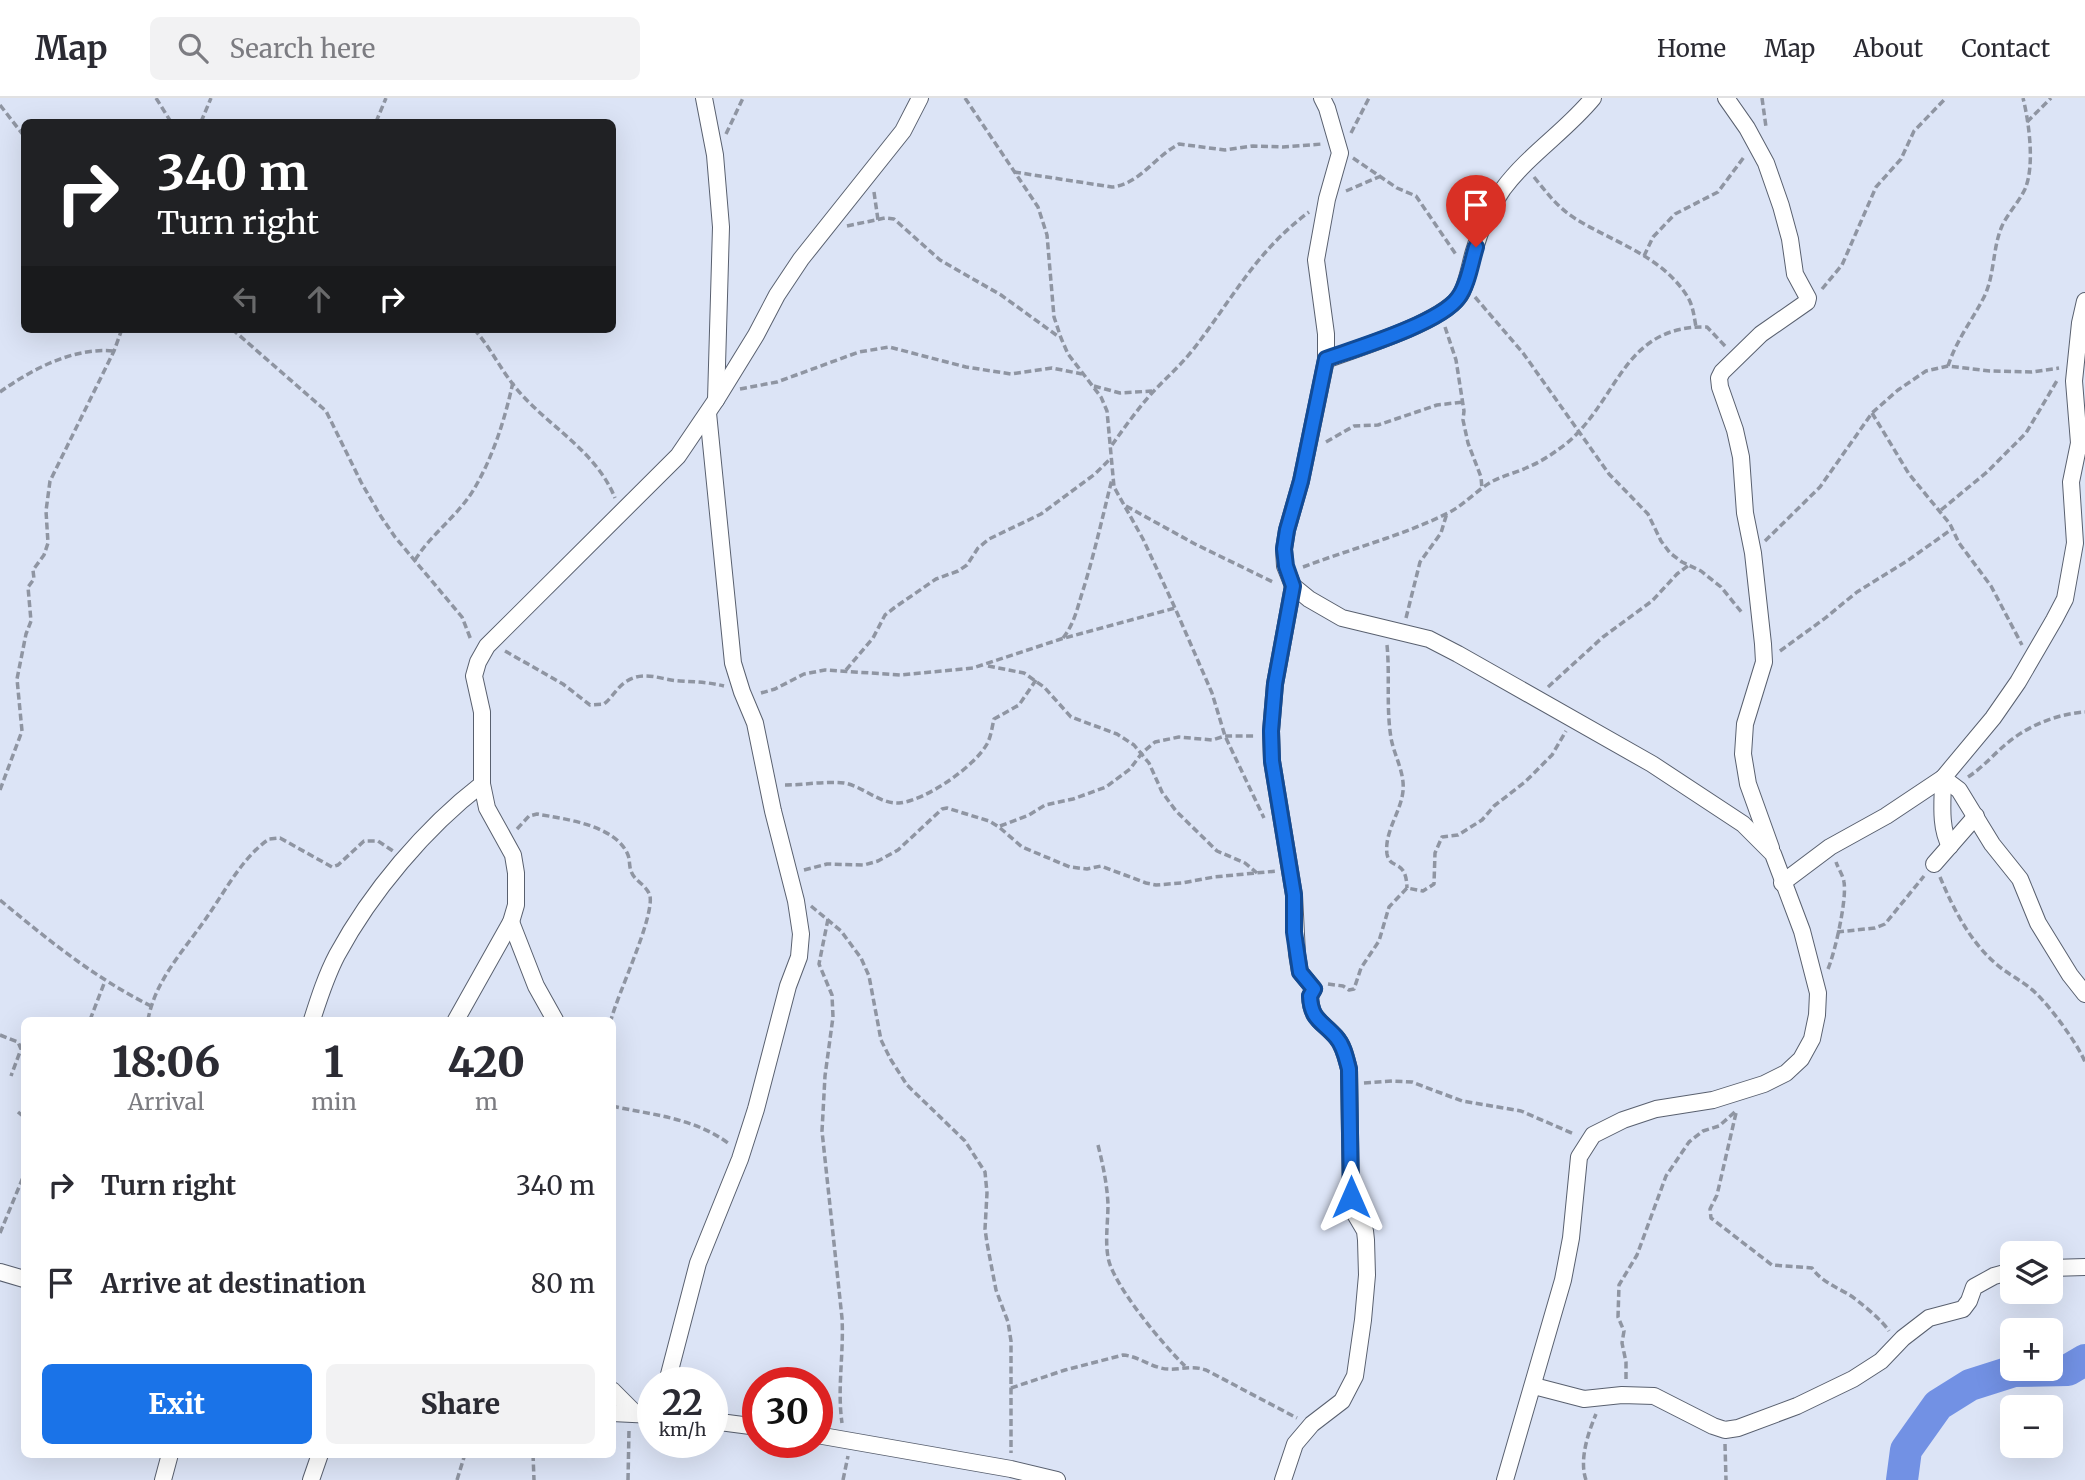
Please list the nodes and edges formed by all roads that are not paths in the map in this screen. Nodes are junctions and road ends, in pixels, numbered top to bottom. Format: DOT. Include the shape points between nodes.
graph roads {
  1 [pos="704,98"];
  2 [pos="920,98"];
  3 [pos="1322,98"];
  4 [pos="1593,98"];
  5 [pos="1726,98"];
  6 [pos="2085,300"];
  7 [pos="1326,359"];
  8 [pos="716,400"];
  9 [pos="1291,584"];
  10 [pos="1949,781"];
  11 [pos="482,784"];
  12 [pos="1976,816"];
  13 [pos="1950,846"];
  14 [pos="1773,854"];
  15 [pos="1934,864"];
  16 [pos="1782,883"];
  17 [pos="511,922"];
  18 [pos="2085,994"];
  19 [pos="313,1017"];
  20 [pos="458,1017"];
  21 [pos="553,1017"];
  22 [pos="2085,1267"];
  23 [pos="2063,1268"];
  24 [pos="0,1272"];
  25 [pos="2000,1274"];
  26 [pos="21,1278"];
  27 [pos="671,1367"];
  28 [pos="1534,1386"];
  29 [pos="616,1395"];
  30 [pos="616,1413"];
  31 [pos="633,1414"];
  32 [pos="637,1414"];
  33 [pos="833,1437"];
  34 [pos="169,1458"];
  35 [pos="319,1458"];
  36 [pos="1029,1476"];
  37 [pos="163,1480"];
  38 [pos="312,1480"];
  39 [pos="1057,1480"];
  40 [pos="1283,1480"];
  41 [pos="1504,1480"];
  1 -- 8 [label="street" via="721,227"];
  2 -- 8 [label="street" via="903,131 777,295"];
  3 -- 7 [label="street" via="1340,149 1315,260"];
  4 -- 7 [label="street" via="1522,166 1495,201 1467,278 1448,309"];
  5 -- 14 [label="street" via="1758,148 1781,206 1795,274 1807,295 1807,302 1761,334 1719,378 1741,457 1764,662 1745,724 1743,754 1748,784"];
  6 -- 10 [label="street" via="2074,381 2079,443 2071,482 2076,525 2065,599"];
  7 -- 9 [label="street" via="1284,549"];
  8 -- 11 [label="street" via="678,456 491,642 478,662 474,676 482,712"];
  8 -- 27 [label="street" via="733,663 755,723 801,934 768,1070 740,1158 698,1263"];
  9 -- 14 [label="street" via="1342,618 1429,639 1503,678 1700,793 1743,824"];
  9 -- 40 [label="street" via="1275,684 1272,761 1294,895 1300,972 1314,989 1310,996 1314,1015 1337,1038 1349,1069 1351,1197 1365,1231 1367,1275 1358,1360 1349,1390 1295,1444"];
  10 -- 12 [label="street"];
  10 -- 13 [label="street" via="1943,818"];
  10 -- 16 [label="street" via="1830,847"];
  11 -- 17 [label="street" via="487,808 513,855 516,905"];
  11 -- 19 [label="street" via="405,859 366,909 337,956"];
  12 -- 13 [label="street"];
  12 -- 18 [label="street" via="2020,879 2038,923"];
  13 -- 15 [label="street"];
  14 -- 16 [label="street"];
  16 -- 28 [label="street" via="1802,931 1818,993 1812,1039 1801,1059 1764,1084 1713,1100 1656,1109 1593,1135 1579,1157 1567,1259"];
  17 -- 20 [label="street"];
  17 -- 21 [label="street"];
  22 -- 23 [label="street"];
  24 -- 26 [label="street"];
  25 -- 28 [label="street" via="1974,1287 1963,1308 1929,1318 1913,1329 1881,1362 1829,1392 1738,1428 1725,1430 1654,1396 1584,1399"];
  28 -- 41 [label="street"];
  29 -- 31 [label="street"];
  30 -- 31 [label="street"];
  31 -- 32 [label="street"];
  33 -- 36 [label="street"];
  34 -- 37 [label="street"];
  35 -- 38 [label="street"];
  36 -- 39 [label="street"];
}
